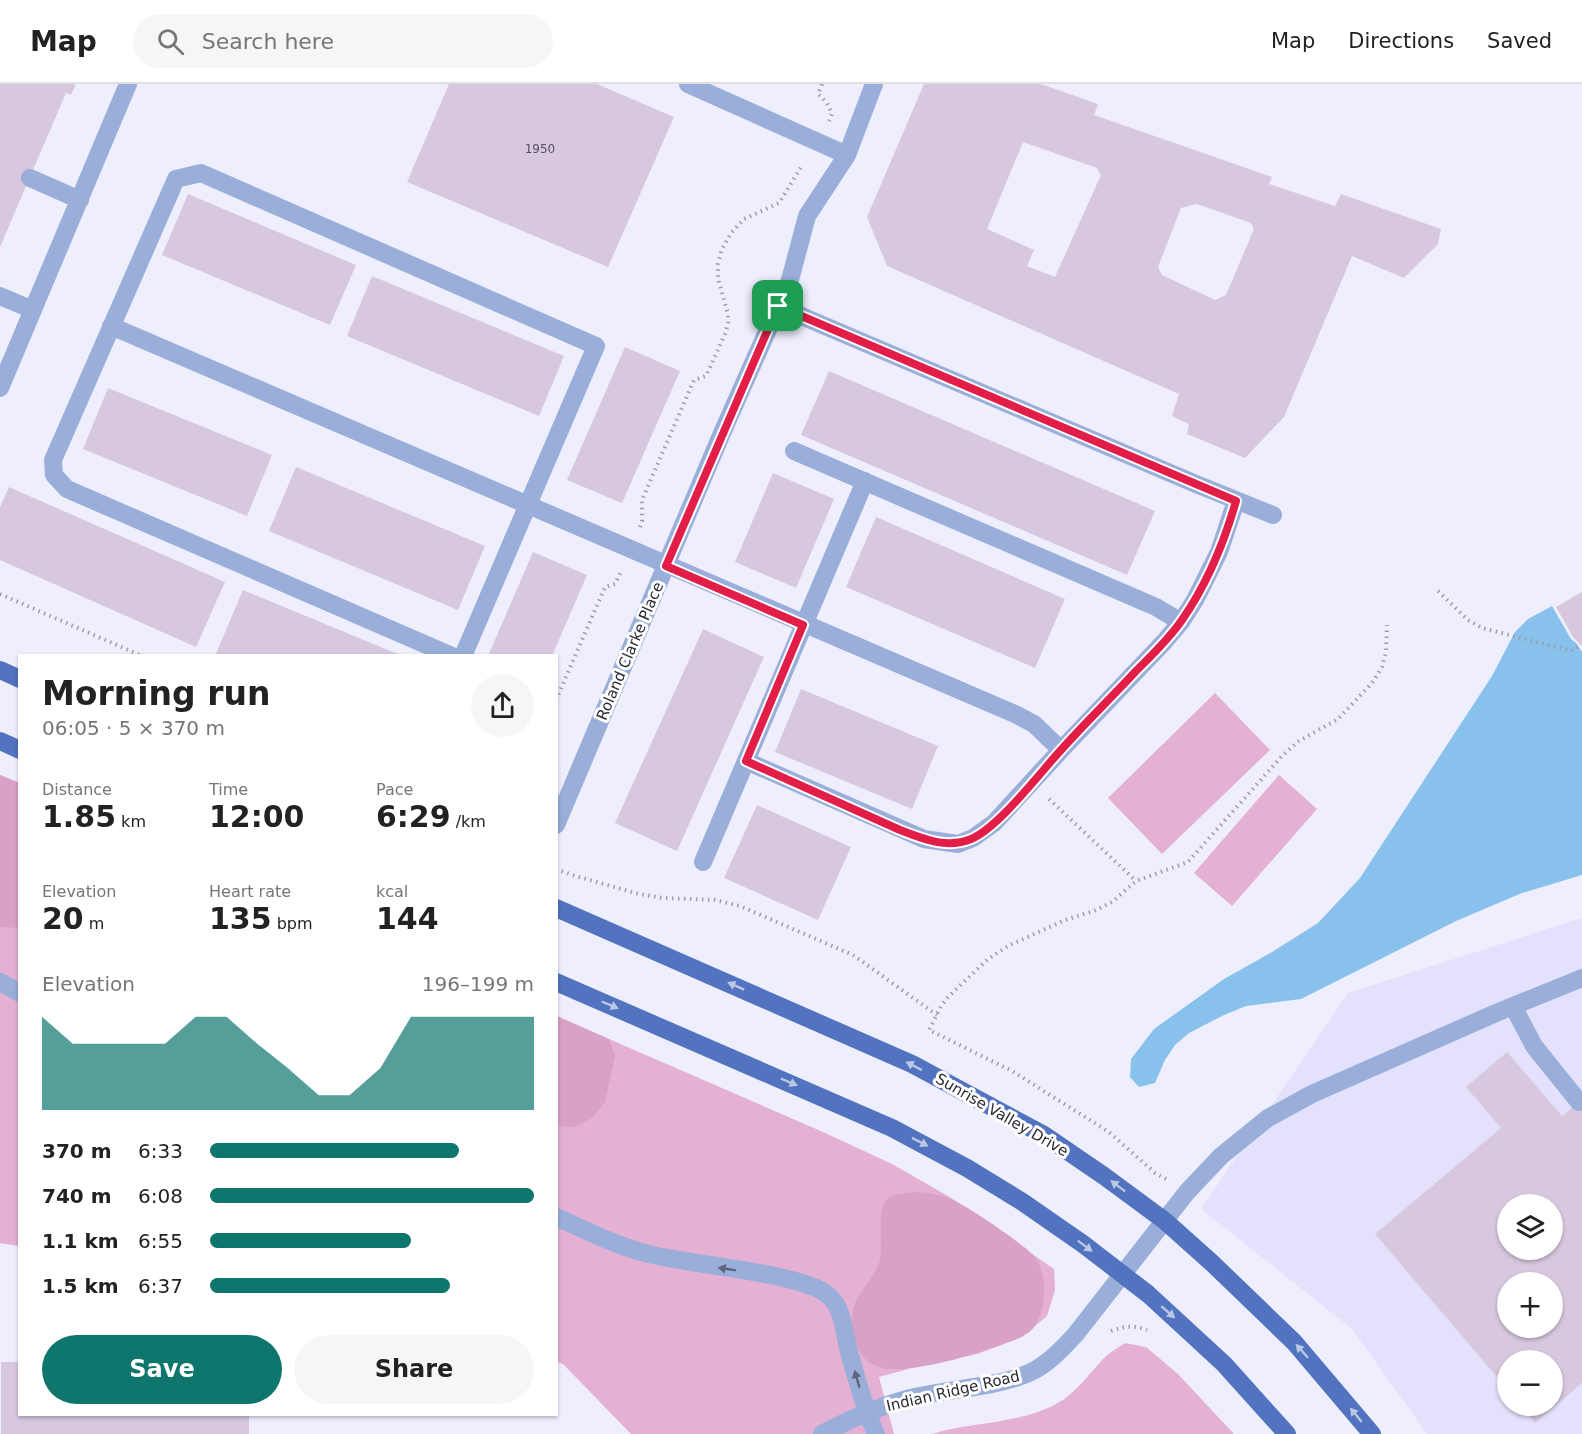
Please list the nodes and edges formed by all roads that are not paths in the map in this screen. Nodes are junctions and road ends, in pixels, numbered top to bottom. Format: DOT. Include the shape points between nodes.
graph roads {
  1 [pos="128,84"];
  2 [pos="688,84"];
  3 [pos="874,84"];
  4 [pos="847,155"];
  5 [pos="30,178"];
  6 [pos="80,200"];
  7 [pos="0,296"];
  8 [pos="778,306"];
  9 [pos="33,310"];
  10 [pos="111,326"];
  11 [pos="0,388"];
  12 [pos="794,451"];
  13 [pos="865,481"];
  14 [pos="1236,501"];
  15 [pos="528,504"];
  16 [pos="1273,515"];
  17 [pos="666,566"];
  18 [pos="1181,622"];
  19 [pos="803,625"];
  20 [pos="447,654"];
  21 [pos="465,654"];
  22 [pos="0,670"];
  23 [pos="18,678"];
  24 [pos="0,741"];
  25 [pos="18,749"];
  26 [pos="1061,750"];
  27 [pos="746,761"];
  28 [pos="558,820"];
  29 [pos="703,862"];
  30 [pos="558,909"];
  31 [pos="1582,978"];
  32 [pos="0,982"];
  33 [pos="558,983"];
  34 [pos="18,992"];
  35 [pos="1513,1006"];
  36 [pos="1579,1102"];
  37 [pos="558,1218"];
  38 [pos="1165,1221"];
  39 [pos="1123,1275"];
  40 [pos="866,1413"];
  41 [pos="822,1434"];
  42 [pos="876,1434"];
  43 [pos="1287,1434"];
  44 [pos="1372,1434"];
  1 -- 6 [label="street"];
  2 -- 4 [label="street"];
  3 -- 4 [label="street, Roland Clarke Place"];
  4 -- 8 [label="street, Roland Clarke Place" via="807,216 790,280"];
  5 -- 6 [label="street"];
  6 -- 9 [label="street"];
  7 -- 9 [label="street"];
  8 -- 14 [label="street"];
  8 -- 17 [label="street, Roland Clarke Place"];
  9 -- 11 [label="street"];
  10 -- 15 [label="street"];
  10 -- 15 [label="street" via="176,179 201,173 596,346"];
  10 -- 20 [label="street" via="53,460 54,475 67,489"];
  12 -- 13 [label="street"];
  13 -- 18 [label="street" via="1156,607"];
  13 -- 19 [label="street"];
  14 -- 16 [label="street"];
  14 -- 18 [label="street" via="1219,552"];
  15 -- 17 [label="street"];
  15 -- 21 [label="street"];
  17 -- 19 [label="street"];
  17 -- 28 [label="street, Roland Clarke Place"];
  18 -- 26 [label="street"];
  19 -- 26 [label="street" via="1015,714 1034,724"];
  19 -- 27 [label="street"];
  22 -- 23 [label="main road"];
  24 -- 25 [label="main road"];
  26 -- 27 [label="street" via="994,823 958,844 924,839 900,830"];
  27 -- 29 [label="street"];
  38 -- 30 [label="main road, Sunrise Valley Drive, one-way" via="1044,1135 912,1064"];
  31 -- 35 [label="street, Indian Ridge Road"];
  32 -- 34 [label="street"];
  33 -- 39 [label="main road, one-way" via="852,1109 921,1143 1021,1201"];
  35 -- 36 [label="street" via="1534,1046"];
  35 -- 38 [label="street, Indian Ridge Road" via="1287,1107 1253,1128 1187,1192"];
  40 -- 37 [label="street, one-way" via="841,1313 830,1297 815,1287 646,1254"];
  38 -- 39 [label="street, Indian Ridge Road"];
  44 -- 38 [label="main road, Sunrise Valley Drive, one-way" via="1294,1342"];
  39 -- 40 [label="street, Indian Ridge Road" via="1062,1349 1034,1370 1010,1379 908,1399"];
  39 -- 43 [label="main road, one-way" via="1191,1332"];
  40 -- 41 [label="street, Indian Ridge Road"];
  40 -- 42 [label="street"];
}
